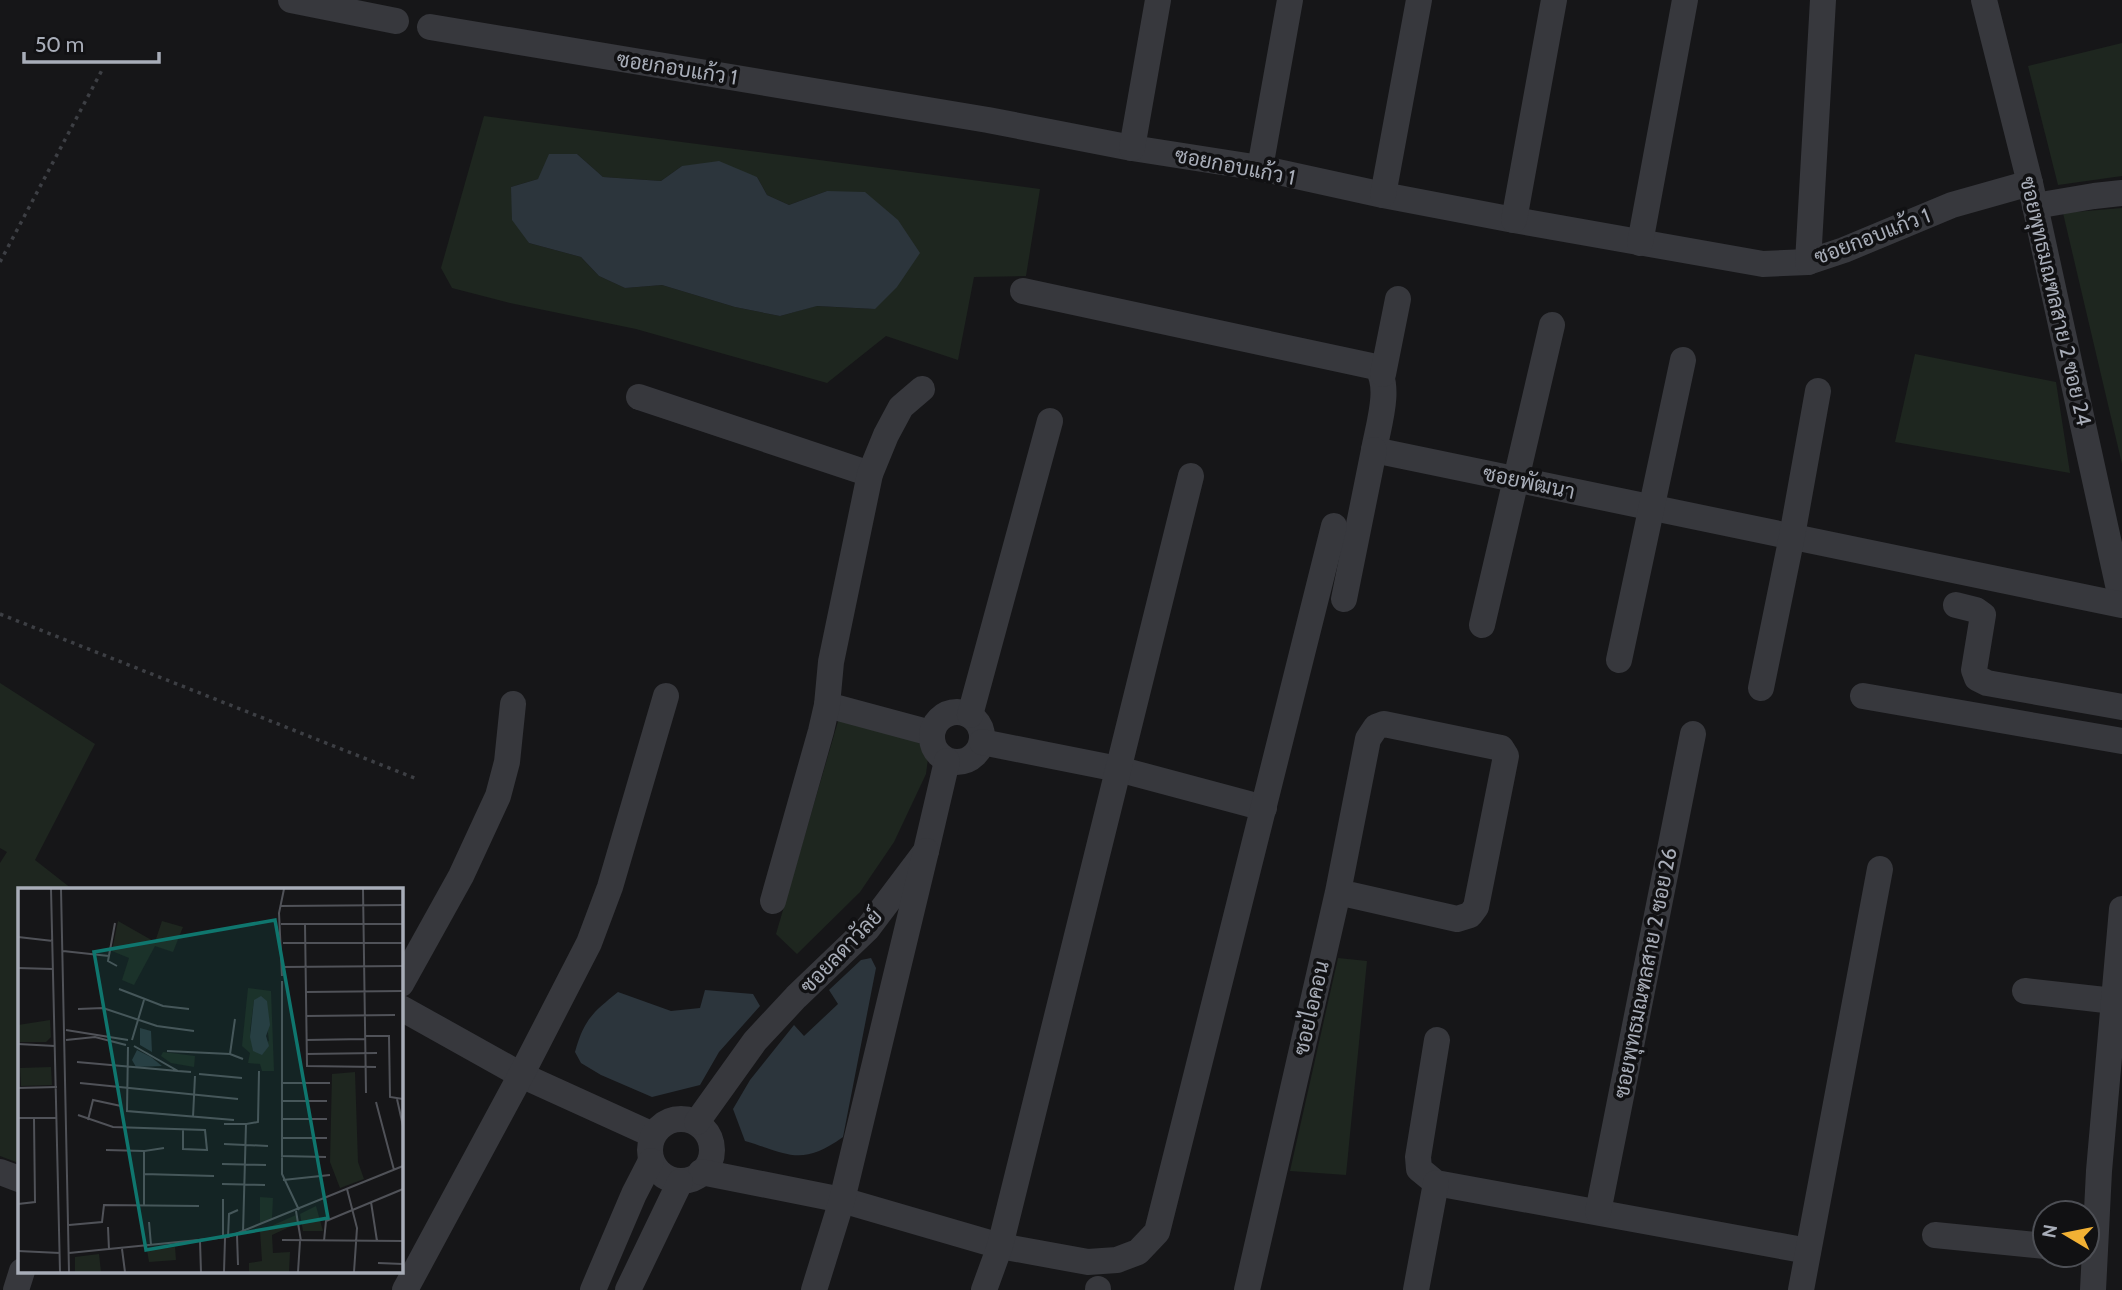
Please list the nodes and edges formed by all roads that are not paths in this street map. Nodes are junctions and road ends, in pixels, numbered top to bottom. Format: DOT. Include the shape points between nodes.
graph roads {
  1 [pos="291,0"];
  2 [pos="1158,0"];
  3 [pos="1290,0"];
  4 [pos="1419,0"];
  5 [pos="1554,0"];
  6 [pos="1685,0"];
  7 [pos="1823,0"];
  8 [pos="1984,0"];
  9 [pos="335,5"];
  10 [pos="396,21"];
  11 [pos="430,27"];
  12 [pos="1132,148"];
  13 [pos="1260,169"];
  14 [pos="2122,194"];
  15 [pos="1383,195"];
  16 [pos="2032,195"];
  17 [pos="1514,220"];
  18 [pos="1640,243"];
  19 [pos="1808,261"];
  20 [pos="1023,291"];
  21 [pos="1398,299"];
  22 [pos="1552,325"];
  23 [pos="1683,360"];
  24 [pos="1382,374"];
  25 [pos="922,389"];
  26 [pos="1818,391"];
  27 [pos="639,397"];
  28 [pos="1049,421"];
  29 [pos="1374,450"];
  30 [pos="870,474"];
  31 [pos="1191,476"];
  32 [pos="1515,479"];
  33 [pos="1650,507"];
  34 [pos="1334,526"];
  35 [pos="1793,536"];
  36 [pos="1344,600"];
  37 [pos="2122,604"];
  38 [pos="1956,605"];
  39 [pos="1482,625"];
  40 [pos="1619,660"];
  41 [pos="1761,688"];
  42 [pos="666,696"];
  43 [pos="1863,696"];
  44 [pos="513,704"];
  45 [pos="827,705"];
  46 [pos="2122,707"];
  47 [pos="970,715"];
  48 [pos="931,733"];
  49 [pos="1693,734"];
  50 [pos="2122,741"];
  51 [pos="982,742"];
  52 [pos="947,761"];
  53 [pos="1118,769"];
  54 [pos="1264,808"];
  55 [pos="926,852"];
  56 [pos="1880,869"];
  57 [pos="1338,892"];
  58 [pos="773,901"];
  59 [pos="2122,909"];
  60 [pos="402,982"];
  61 [pos="2117,987"];
  62 [pos="2025,991"];
  63 [pos="402,1009"];
  64 [pos="1437,1040"];
  65 [pos="2115,1070"];
  66 [pos="521,1075"];
  67 [pos="697,1122"];
  68 [pos="652,1148"];
  69 [pos="0,1172"];
  70 [pos="2111,1172"];
  71 [pos="691,1177"];
  72 [pos="18,1179"];
  73 [pos="1436,1183"];
  74 [pos="842,1200"];
  75 [pos="1598,1212"];
  76 [pos="2101,1212"];
  77 [pos="1934,1235"];
  78 [pos="2031,1245"];
  79 [pos="1000,1246"];
  80 [pos="1808,1251"];
  81 [pos="2092,1269"];
  82 [pos="22,1272"];
  83 [pos="16,1290"];
  84 [pos="405,1290"];
  85 [pos="593,1290"];
  86 [pos="628,1290"];
  87 [pos="814,1290"];
  88 [pos="984,1290"];
  89 [pos="1247,1290"];
  90 [pos="1416,1290"];
  91 [pos="1801,1290"];
  92 [pos="2093,1290"];
  1 -- 9 [label="street"];
  2 -- 12 [label="street"];
  3 -- 13 [label="street"];
  4 -- 15 [label="street"];
  5 -- 17 [label="street"];
  6 -- 18 [label="street"];
  7 -- 19 [label="street"];
  8 -- 16 [label="street, ซอยพุทธมณฑลสาย 2 ซอย 24"];
  9 -- 10 [label="street"];
  11 -- 12 [label="street, ซอยกอบแก้ว 1"];
  12 -- 13 [label="street, ซอยกอบแก้ว 1"];
  13 -- 15 [label="street, ซอยกอบแก้ว 1"];
  14 -- 16 [label="street, ซอยกอบแก้ว 1"];
  15 -- 17 [label="street, ซอยกอบแก้ว 1"];
  16 -- 19 [label="street, ซอยกอบแก้ว 1" via="1951,205"];
  16 -- 37 [label="street, ซอยพุทธมณฑลสาย 2 ซอย 24"];
  17 -- 18 [label="street, ซอยกอบแก้ว 1"];
  18 -- 19 [label="street, ซอยกอบแก้ว 1" via="1763,264"];
  20 -- 24 [label="street" via="1377,367"];
  21 -- 24 [label="street"];
  22 -- 32 [label="street"];
  23 -- 33 [label="street"];
  24 -- 29 [label="street" via="1385,385"];
  25 -- 30 [label="street" via="901,407"];
  26 -- 35 [label="street"];
  27 -- 30 [label="street"];
  28 -- 47 [label="street"];
  29 -- 32 [label="street, ซอยพัฒนา"];
  29 -- 36 [label="street"];
  30 -- 45 [label="street" via="831,663"];
  31 -- 53 [label="street"];
  32 -- 33 [label="street, ซอยพัฒนา"];
  32 -- 39 [label="street"];
  33 -- 35 [label="street, ซอยพัฒนา"];
  33 -- 40 [label="street"];
  34 -- 54 [label="street"];
  35 -- 37 [label="street, ซอยพัฒนา"];
  35 -- 41 [label="street"];
  38 -- 46 [label="street" via="1983,615 1974,670 1977,678"];
  42 -- 66 [label="street" via="589,943"];
  43 -- 50 [label="street"];
  44 -- 60 [label="street" via="498,796 461,876"];
  45 -- 48 [label="street"];
  45 -- 58 [label="street"];
  47 -- 48 [label="street" via="943,715"];
  47 -- 51 [label="street" via="981,729"];
  48 -- 52 [label="street" via="937,754"];
  49 -- 75 [label="street, ซอยพุทธมณฑลสาย 2 ซอย 26"];
  51 -- 52 [label="street" via="965,762"];
  51 -- 53 [label="street"];
  52 -- 55 [label="street, ซอยลดาวัลย์"];
  53 -- 54 [label="street"];
  53 -- 79 [label="street"];
  54 -- 79 [label="street" via="1157,1232 1138,1252 1117,1261 1088,1262"];
  55 -- 67 [label="street, ซอยลดาวัลย์" via="868,928 755,1041"];
  55 -- 74 [label="street"];
  56 -- 80 [label="street"];
  57 -- 57 [label="street, ซอยไอคอน" via="1368,739 1376,727 1384,724 1505,751 1476,907 1470,915 1457,919"];
  57 -- 89 [label="street, ซอยไอคอน"];
  59 -- 61 [label="street"];
  61 -- 62 [label="street"];
  61 -- 65 [label="street"];
  63 -- 66 [label="street"];
  64 -- 73 [label="street" via="1418,1157 1419,1168"];
  65 -- 70 [label="street"];
  66 -- 68 [label="street"];
  66 -- 84 [label="street"];
  67 -- 68 [label="street" via="672,1120 661,1125"];
  67 -- 71 [label="street" via="712,1142 712,1154"];
  68 -- 71 [label="street" via="658,1172 668,1179"];
  68 -- 85 [label="street"];
  69 -- 72 [label="street"];
  70 -- 76 [label="street"];
  71 -- 74 [label="street"];
  71 -- 86 [label="street"];
  73 -- 75 [label="street"];
  73 -- 90 [label="street"];
  74 -- 79 [label="street"];
  74 -- 87 [label="street"];
  75 -- 80 [label="street"];
  77 -- 78 [label="street"];
  79 -- 88 [label="street"];
  80 -- 91 [label="street"];
  81 -- 92 [label="street"];
  82 -- 83 [label="street"];
}
